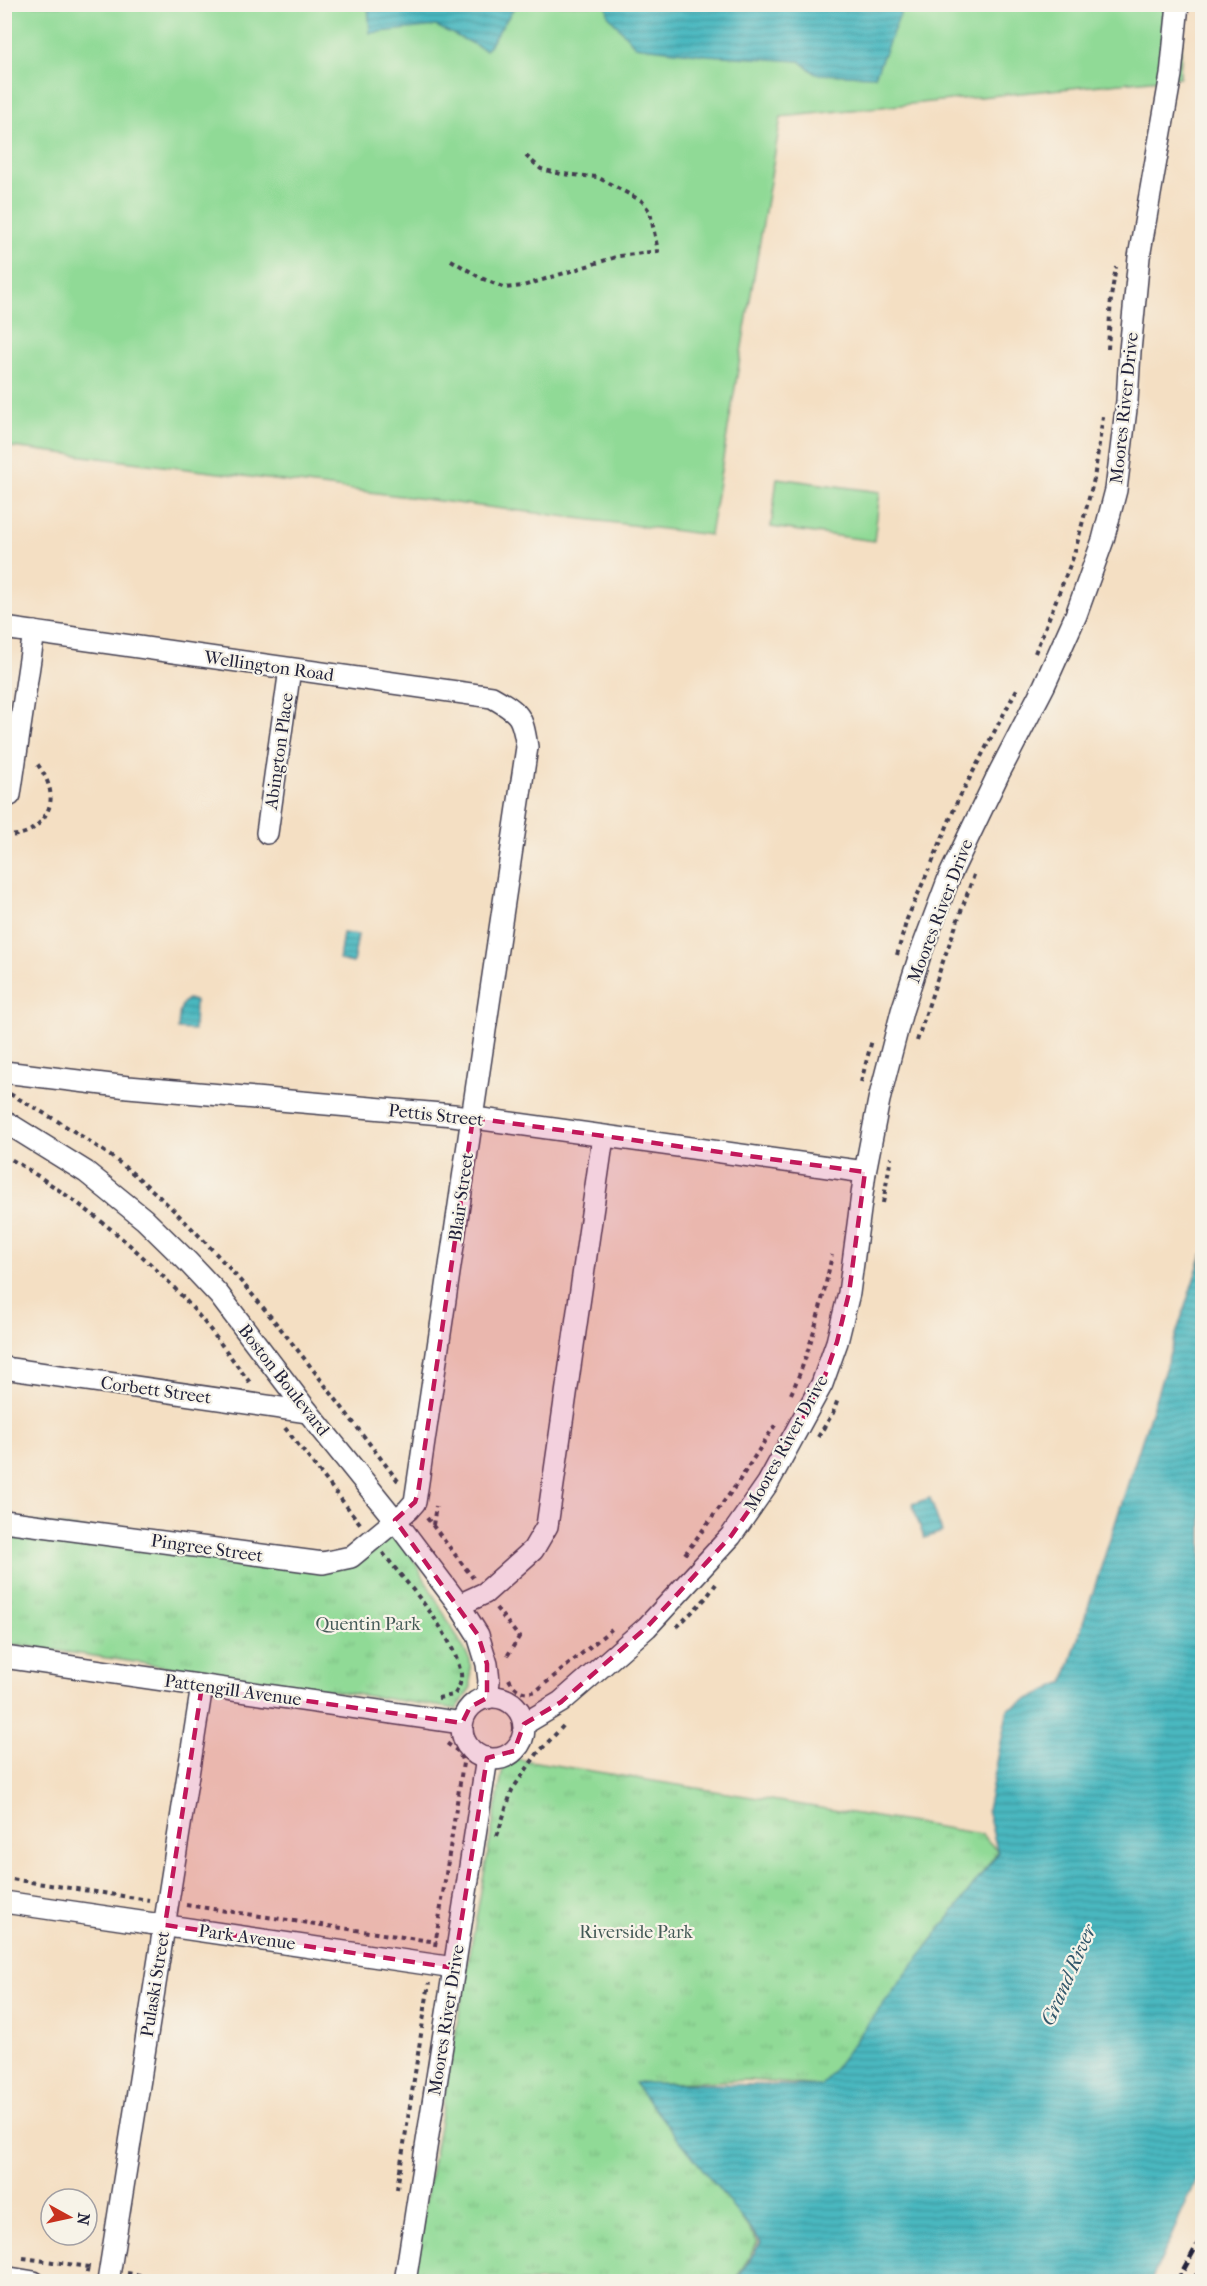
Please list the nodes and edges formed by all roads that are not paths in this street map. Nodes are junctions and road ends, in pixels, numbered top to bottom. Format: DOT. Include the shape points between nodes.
graph roads {
  1 [pos="1178,4"];
  2 [pos="4,628"];
  3 [pos="34,632"];
  4 [pos="290,669"];
  5 [pos="523,722"];
  6 [pos="10,795"];
  7 [pos="267,833"];
  8 [pos="4,1072"];
  9 [pos="473,1118"];
  10 [pos="4,1121"];
  11 [pos="603,1137"];
  12 [pos="865,1172"];
  13 [pos="4,1368"];
  14 [pos="308,1412"];
  15 [pos="395,1520"];
  16 [pos="4,1521"];
  17 [pos="459,1605"];
  18 [pos="4,1657"];
  19 [pos="202,1686"];
  20 [pos="487,1698"];
  21 [pos="462,1724"];
  22 [pos="524,1724"];
  23 [pos="487,1758"];
  24 [pos="4,1902"];
  25 [pos="165,1925"];
  26 [pos="454,1968"];
  27 [pos="4,2277"];
  28 [pos="34,2282"];
  29 [pos="108,2282"];
  30 [pos="405,2282"];
  1 -- 12 [label="street, Moores River Drive" via="1171,75 1139,257 1116,490 1086,588 1044,686 950,875 902,1011"];
  2 -- 3 [label="street, Wellington Road"];
  3 -- 4 [label="street, Wellington Road"];
  3 -- 6 [label="street"];
  4 -- 5 [label="street, Wellington Road" via="492,697 513,709"];
  4 -- 7 [label="street, Abington Place"];
  5 -- 9 [label="street, Blair Street" via="527,747"];
  8 -- 9 [label="street, Pettis Street"];
  9 -- 11 [label="street, Pettis Street"];
  9 -- 15 [label="street, Blair Street" via="418,1492 415,1502"];
  10 -- 14 [label="street, Boston Boulevard" via="86,1172 144,1219 219,1295"];
  11 -- 12 [label="street, Pettis Street"];
  11 -- 17 [label="street" via="547,1526 533,1550 509,1572 485,1593"];
  12 -- 22 [label="street, Moores River Drive" via="849,1293 837,1342 822,1384 768,1483 731,1536 647,1627 561,1702"];
  13 -- 14 [label="street, Corbett Street"];
  14 -- 15 [label="street, Boston Boulevard"];
  15 -- 16 [label="street, Pingree Street" via="351,1557 322,1563"];
  15 -- 17 [label="street, Boston Boulevard"];
  17 -- 20 [label="street, Boston Boulevard" via="477,1635 487,1664"];
  18 -- 19 [label="street, Pattengill Avenue"];
  19 -- 21 [label="street, Pattengill Avenue"];
  19 -- 25 [label="street, Pulaski Street"];
  20 -- 21 [label="street" via="470,1707"];
  20 -- 22 [label="street" via="507,1700 515,1706"];
  21 -- 23 [label="street" via="465,1742"];
  22 -- 23 [label="street" via="514,1751 497,1759"];
  23 -- 26 [label="street, Moores River Drive"];
  24 -- 25 [label="street, Park Avenue"];
  25 -- 26 [label="street, Park Avenue"];
  25 -- 29 [label="street, Pulaski Street"];
  26 -- 30 [label="street, Moores River Drive"];
  27 -- 28 [label="street"];
}
